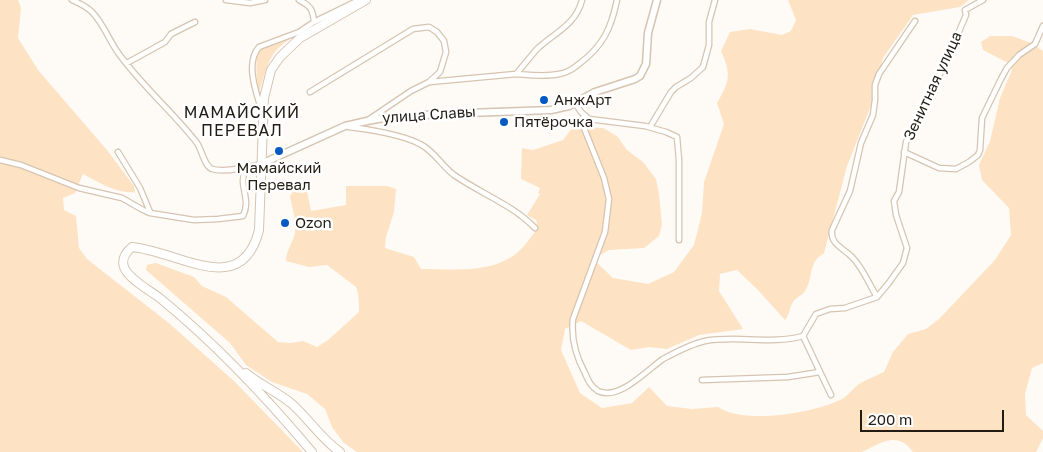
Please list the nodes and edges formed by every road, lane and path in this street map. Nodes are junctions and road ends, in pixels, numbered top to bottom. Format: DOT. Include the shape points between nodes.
graph roads {
  1 [pos="72,0"];
  2 [pos="226,0"];
  3 [pos="265,0"];
  4 [pos="299,0"];
  5 [pos="363,0"];
  6 [pos="582,0"];
  7 [pos="617,0"];
  8 [pos="657,0"];
  9 [pos="715,0"];
  10 [pos="983,0"];
  11 [pos="915,21"];
  12 [pos="195,22"];
  13 [pos="314,22"];
  14 [pos="1043,26"];
  15 [pos="127,64"];
  16 [pos="516,74"];
  17 [pos="429,82"];
  18 [pos="310,92"];
  19 [pos="575,104"];
  20 [pos="584,115"];
  21 [pos="263,118"];
  22 [pos="367,121"];
  23 [pos="346,126"];
  24 [pos="650,126"];
  25 [pos="118,152"];
  26 [pos="904,152"];
  27 [pos="0,160"];
  28 [pos="261,164"];
  29 [pos="246,168"];
  30 [pos="150,213"];
  31 [pos="535,228"];
  32 [pos="679,240"];
  33 [pos="877,297"];
  34 [pos="803,336"];
  35 [pos="218,350"];
  36 [pos="820,372"];
  37 [pos="702,380"];
  38 [pos="831,395"];
  39 [pos="284,398"];
  40 [pos="273,407"];
  41 [pos="312,452"];
  42 [pos="340,452"];
  1 -- 15 [label="street" via="90,10 98,19"];
  2 -- 3 [label="street" via="250,3"];
  4 -- 13 [label="street" via="313,10"];
  5 -- 13 [label="street"];
  5 -- 21 [label="highway" via="300,38 280,56 267,84"];
  6 -- 16 [label="street" via="569,24 537,49"];
  7 -- 16 [label="street" via="612,24 599,48 571,70 544,76"];
  8 -- 19 [label="street, улица Славы" via="642,74"];
  9 -- 24 [label="street" via="703,67 671,92"];
  10 -- 26 [label="street, Зенитная улица" via="967,8"];
  11 -- 33 [label="street" via="879,74 873,115 861,143 850,191 832,230 837,244 857,263"];
  12 -- 15 [label="street"];
  13 -- 21 [label="street" via="299,32 259,47 255,53 254,78"];
  14 -- 26 [label="street" via="1035,44 1006,68 1000,79 982,118 978,155 956,169 939,168"];
  15 -- 29 [label="street" via="198,145 211,169"];
  16 -- 17 [label="street"];
  17 -- 18 [label="street" via="440,72 446,52 444,41 437,32 430,27 421,27"];
  17 -- 22 [label="street"];
  19 -- 20 [label="street"];
  19 -- 22 [label="street, улица Славы" via="551,110 388,117"];
  20 -- 24 [label="street" via="589,119"];
  20 -- 34 [label="street" via="582,123 604,178 609,200 605,232 573,318 573,346 592,386 601,392 614,392 664,359 704,341"];
  21 -- 28 [label="highway"];
  22 -- 23 [label="street, улица Славы"];
  23 -- 28 [label="street, улица Славы"];
  23 -- 31 [label="street" via="421,144 455,176 507,206"];
  24 -- 32 [label="street" via="677,137"];
  25 -- 30 [label="street" via="140,188"];
  26 -- 33 [label="street, Зенитная улица" via="899,192 894,201 907,248 903,263"];
  27 -- 30 [label="street" via="79,188 122,198"];
  28 -- 29 [label="street"];
  28 -- 35 [label="highway" via="260,230 252,250 243,261 212,268 132,247 124,258 124,267 132,277"];
  29 -- 30 [label="street" via="242,176 246,202 243,216 194,220"];
  33 -- 34 [label="street" via="816,314"];
  34 -- 36 [label="street"];
  35 -- 39 [label="highway" via="259,384"];
  35 -- 40 [label="highway"];
  36 -- 37 [label="street"];
  36 -- 38 [label="street"];
  39 -- 40 [label="highway" via="276,400"];
  39 -- 42 [label="highway"];
  40 -- 41 [label="highway"];
}
